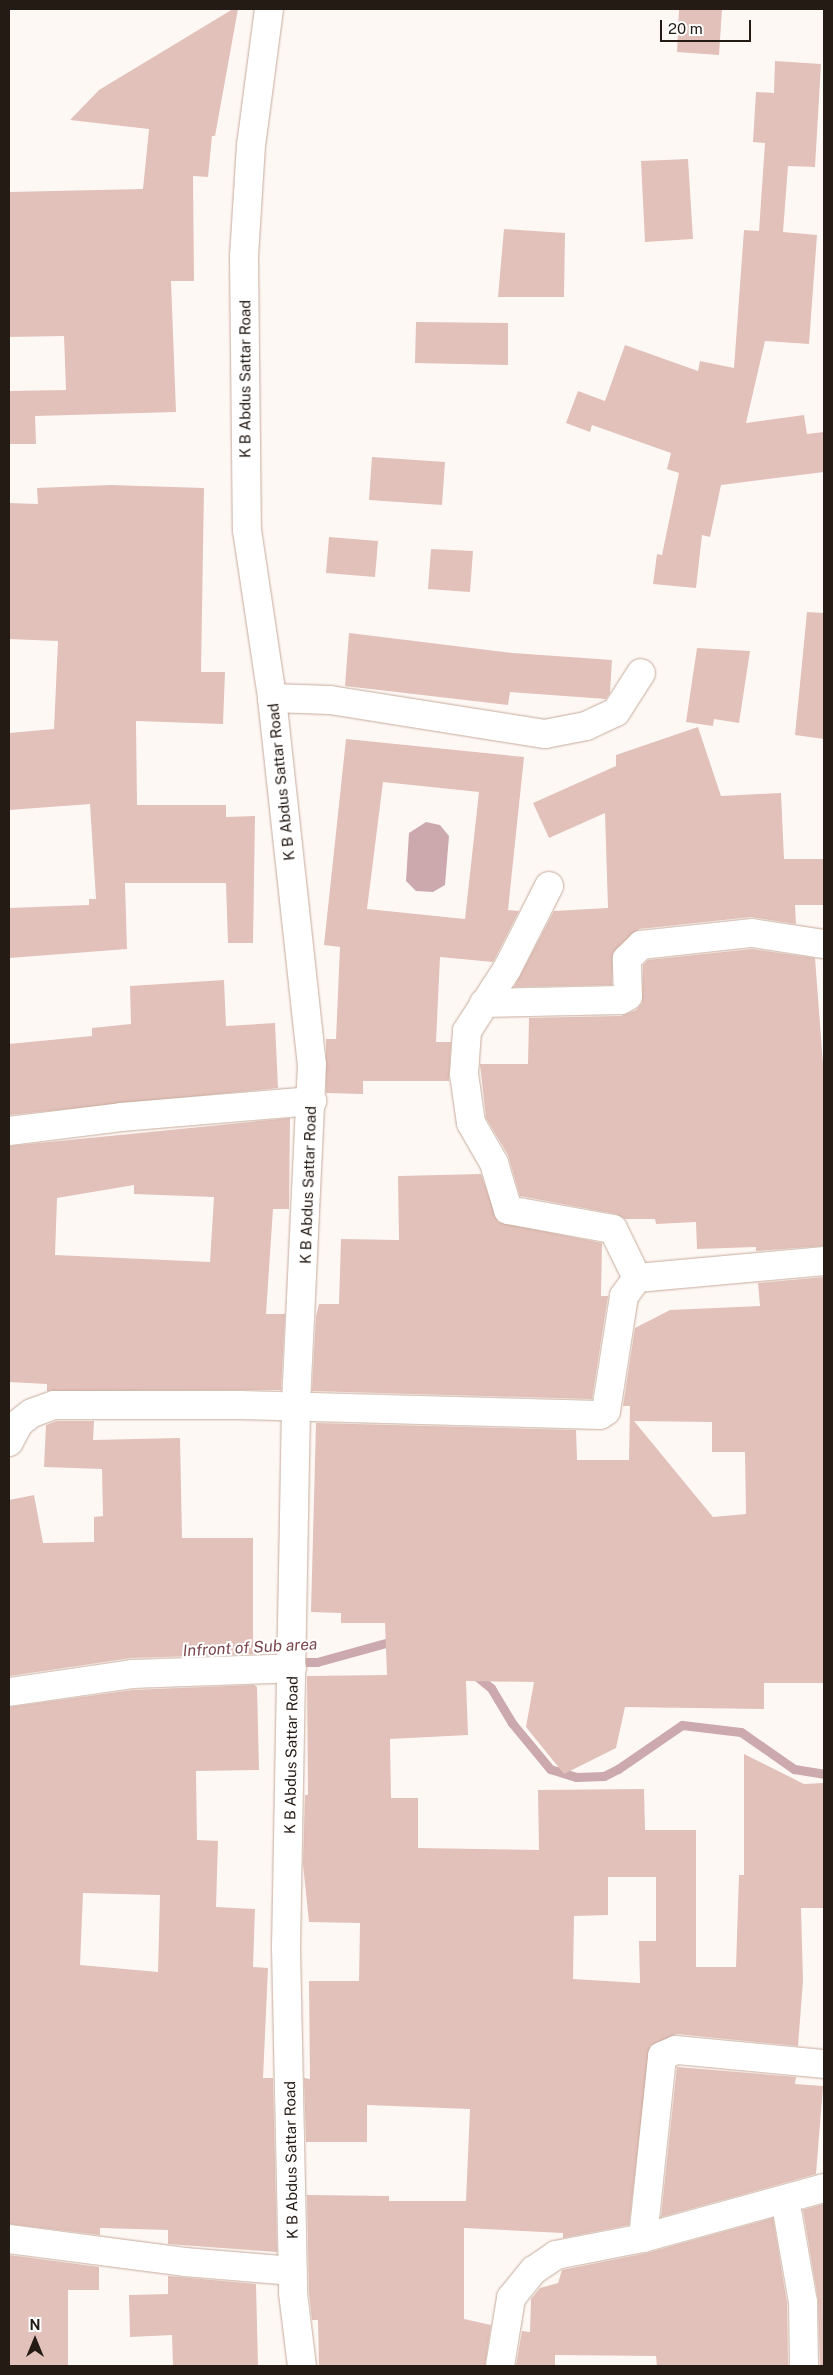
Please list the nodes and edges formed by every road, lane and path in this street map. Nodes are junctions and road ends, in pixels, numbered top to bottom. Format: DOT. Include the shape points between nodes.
graph roads {
  1 [pos="269,9"];
  2 [pos="641,674"];
  3 [pos="272,698"];
  4 [pos="549,886"];
  5 [pos="824,944"];
  6 [pos="484,1004"];
  7 [pos="312,1101"];
  8 [pos="9,1131"];
  9 [pos="824,1261"];
  10 [pos="637,1278"];
  11 [pos="296,1407"];
  12 [pos="9,1442"];
  13 [pos="292,1668"];
  14 [pos="9,1692"];
  15 [pos="824,2064"];
  16 [pos="824,2188"];
  17 [pos="785,2199"];
  18 [pos="644,2238"];
  19 [pos="9,2239"];
  20 [pos="293,2271"];
  21 [pos="813,2294"];
  22 [pos="302,2366"];
  23 [pos="500,2366"];
  24 [pos="804,2366"];
  1 -- 3 [label="street, K B Abdus Sattar Road" via="251,145 244,256 247,530"];
  2 -- 3 [label="street" via="616,712 586,726 545,734 330,700"];
  3 -- 7 [label="street, K B Abdus Sattar Road" via="312,1064"];
  4 -- 6 [label="street" via="507,969"];
  5 -- 6 [label="street" via="752,933 641,945 627,959 628,996 620,1000"];
  6 -- 10 [label="street" via="467,1031 467,1102 471,1123 494,1163 505,1206 513,1212 612,1229"];
  7 -- 8 [label="street" via="121,1117"];
  7 -- 11 [label="street, K B Abdus Sattar Road"];
  9 -- 10 [label="street"];
  10 -- 11 [label="street" via="624,1296 606,1411 600,1415"];
  11 -- 12 [label="street" via="54,1405 32,1413 19,1424"];
  11 -- 13 [label="street, K B Abdus Sattar Road"];
  13 -- 14 [label="street" via="132,1674"];
  13 -- 20 [label="street, K B Abdus Sattar Road" via="286,1947"];
  15 -- 18 [label="street" via="676,2050 662,2056"];
  16 -- 17 [label="street"];
  17 -- 18 [label="street"];
  17 -- 21 [label="street"];
  18 -- 23 [label="street" via="556,2255 534,2270 511,2298"];
  19 -- 20 [label="street" via="185,2262"];
  20 -- 22 [label="street, K B Abdus Sattar Road"];
  21 -- 24 [label="street"];
}
